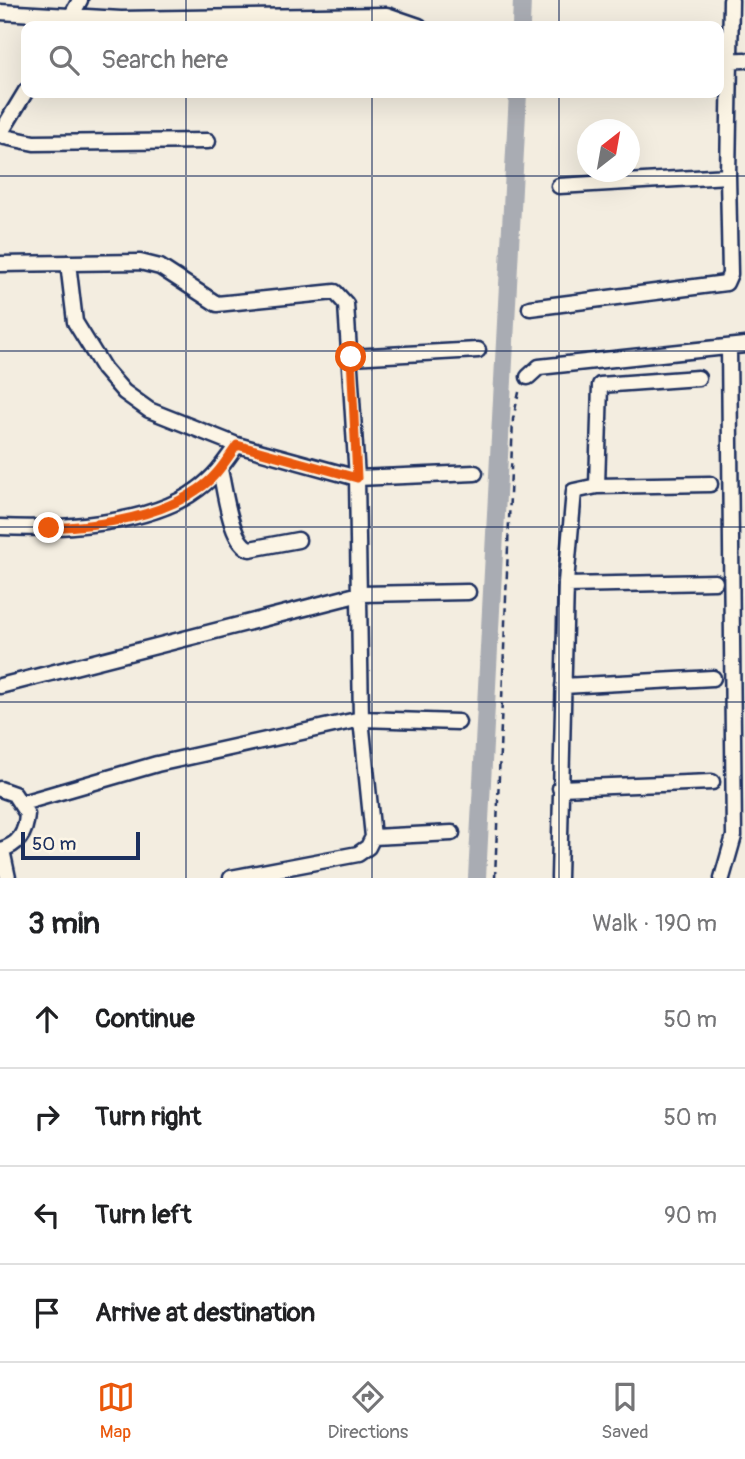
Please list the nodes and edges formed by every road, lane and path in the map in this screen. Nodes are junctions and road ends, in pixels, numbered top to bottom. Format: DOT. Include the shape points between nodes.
graph roads {
  1 [pos="80,0"];
  2 [pos="388,0"];
  3 [pos="731,0"];
  4 [pos="0,12"];
  5 [pos="387,15"];
  6 [pos="62,21"];
  7 [pos="70,21"];
  8 [pos="114,21"];
  9 [pos="404,21"];
  10 [pos="724,60"];
  11 [pos="745,60"];
  12 [pos="21,98"];
  13 [pos="0,135"];
  14 [pos="208,141"];
  15 [pos="728,176"];
  16 [pos="559,186"];
  17 [pos="68,263"];
  18 [pos="0,264"];
  19 [pos="530,308"];
  20 [pos="745,345"];
  21 [pos="729,347"];
  22 [pos="478,350"];
  23 [pos="351,357"];
  24 [pos="528,377"];
  25 [pos="698,378"];
  26 [pos="237,445"];
  27 [pos="220,470"];
  28 [pos="475,473"];
  29 [pos="357,478"];
  30 [pos="710,484"];
  31 [pos="597,486"];
  32 [pos="0,527"];
  33 [pos="298,540"];
  34 [pos="715,582"];
  35 [pos="566,585"];
  36 [pos="468,592"];
  37 [pos="360,594"];
  38 [pos="713,678"];
  39 [pos="0,686"];
  40 [pos="563,686"];
  41 [pos="361,719"];
  42 [pos="458,722"];
  43 [pos="712,782"];
  44 [pos="560,788"];
  45 [pos="0,789"];
  46 [pos="22,803"];
  47 [pos="452,833"];
  48 [pos="373,837"];
  49 [pos="1,850"];
  50 [pos="8,878"];
  51 [pos="231,878"];
  52 [pos="495,878"];
  53 [pos="559,878"];
  54 [pos="722,878"];
  1 -- 7 [label="street"];
  2 -- 5 [label="street"];
  3 -- 10 [label="street"];
  4 -- 6 [label="street"];
  5 -- 8 [label="street"];
  5 -- 9 [label="street"];
  10 -- 11 [label="street"];
  10 -- 15 [label="street"];
  12 -- 13 [label="street"];
  13 -- 14 [label="street" via="34,143"];
  15 -- 16 [label="street"];
  15 -- 19 [label="street" via="730,274 726,284"];
  17 -- 18 [label="street"];
  17 -- 23 [label="street" via="140,262 160,267 227,306 335,292 346,303"];
  17 -- 26 [label="street" via="75,322 124,392 149,410"];
  20 -- 21 [label="street"];
  21 -- 24 [label="street" via="539,367"];
  21 -- 54 [label="street" via="734,836"];
  22 -- 23 [label="street"];
  23 -- 29 [label="street"];
  24 -- 52 [label="path" via="517,396 513,419"];
  25 -- 31 [label="street" via="600,385"];
  26 -- 27 [label="street"];
  26 -- 29 [label="street"];
  27 -- 32 [label="street" via="197,491 119,520 70,527"];
  27 -- 33 [label="street" via="243,547"];
  28 -- 29 [label="street"];
  29 -- 37 [label="street"];
  30 -- 31 [label="street"];
  31 -- 35 [label="street" via="574,491"];
  34 -- 35 [label="street"];
  35 -- 40 [label="street"];
  36 -- 37 [label="street"];
  37 -- 39 [label="street"];
  37 -- 41 [label="street"];
  38 -- 40 [label="street"];
  40 -- 44 [label="street"];
  41 -- 42 [label="street"];
  41 -- 46 [label="street" via="157,764"];
  41 -- 48 [label="street"];
  43 -- 44 [label="street"];
  44 -- 53 [label="street"];
  45 -- 46 [label="street"];
  46 -- 49 [label="street" via="27,826 22,837"];
  47 -- 48 [label="street"];
  48 -- 51 [label="street" via="358,854"];
  49 -- 50 [label="street"];
}
